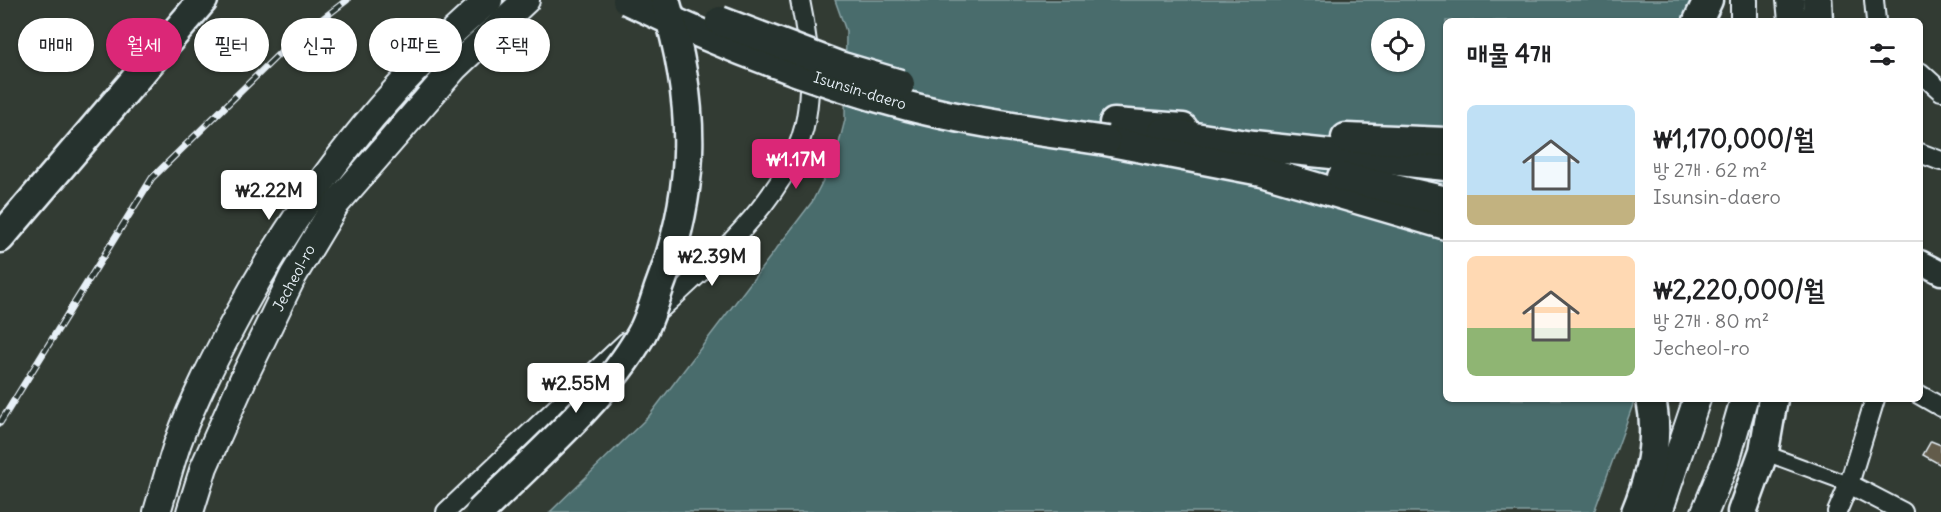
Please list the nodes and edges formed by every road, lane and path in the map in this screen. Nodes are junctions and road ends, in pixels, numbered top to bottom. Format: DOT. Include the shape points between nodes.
graph roads {
  1 [pos="203,0"];
  2 [pos="489,0"];
  3 [pos="526,0"];
  4 [pos="627,0"];
  5 [pos="665,0"];
  6 [pos="673,0"];
  7 [pos="800,0"];
  8 [pos="1708,0"];
  9 [pos="1744,0"];
  10 [pos="1790,0"];
  11 [pos="1817,0"];
  12 [pos="1874,0"];
  13 [pos="1699,18"];
  14 [pos="1744,18"];
  15 [pos="1792,18"];
  16 [pos="1818,18"];
  17 [pos="1876,18"];
  18 [pos="1923,75"];
  19 [pos="1941,91"];
  20 [pos="1110,132"];
  21 [pos="1443,142"];
  22 [pos="1923,154"];
  23 [pos="1941,161"];
  24 [pos="1443,166"];
  25 [pos="1443,200"];
  26 [pos="1443,224"];
  27 [pos="0,238"];
  28 [pos="1923,264"];
  29 [pos="1941,273"];
  30 [pos="1923,397"];
  31 [pos="1652,402"];
  32 [pos="1697,402"];
  33 [pos="1743,402"];
  34 [pos="1772,402"];
  35 [pos="1874,402"];
  36 [pos="1941,407"];
  37 [pos="1773,456"];
  38 [pos="1849,484"];
  39 [pos="1645,508"];
  40 [pos="157,512"];
  41 [pos="190,512"];
  42 [pos="446,512"];
  43 [pos="480,512"];
  44 [pos="1705,512"];
  45 [pos="1742,512"];
  46 [pos="1837,512"];
  47 [pos="1902,512"];
  1 -- 27 [label="highway"];
  2 -- 40 [label="main road, Jecheol-ro" via="443,39 352,139 260,274 213,361 179,441"];
  3 -- 41 [label="main road, Jecheol-ro" via="455,67 336,204 293,276 245,375 204,467"];
  4 -- 20 [label="highway, Isunsin-daero, bridge" via="731,46 910,107"];
  5 -- 43 [label="highway, bridge" via="689,120 688,181 675,247 642,334 626,356 593,399"];
  6 -- 20 [label="highway, Isunsin-daero, bridge" via="839,66 906,86 1029,110"];
  7 -- 42 [label="street" via="808,35 806,119 784,174 717,257"];
  8 -- 13 [label="highway"];
  9 -- 14 [label="main road"];
  10 -- 15 [label="main road"];
  11 -- 16 [label="highway"];
  12 -- 17 [label="street"];
  18 -- 19 [label="street"];
  20 -- 21 [label="highway" via="1253,133"];
  20 -- 24 [label="highway"];
  20 -- 25 [label="highway" via="1346,177"];
  20 -- 26 [label="highway"];
  22 -- 23 [label="street"];
  28 -- 29 [label="street"];
  30 -- 36 [label="street"];
  31 -- 39 [label="highway" via="1656,429"];
  32 -- 39 [label="main road"];
  33 -- 44 [label="main road" via="1727,458"];
  34 -- 45 [label="highway" via="1764,451"];
  35 -- 38 [label="street"];
  37 -- 38 [label="street"];
  38 -- 46 [label="street"];
  38 -- 47 [label="street"];
}
